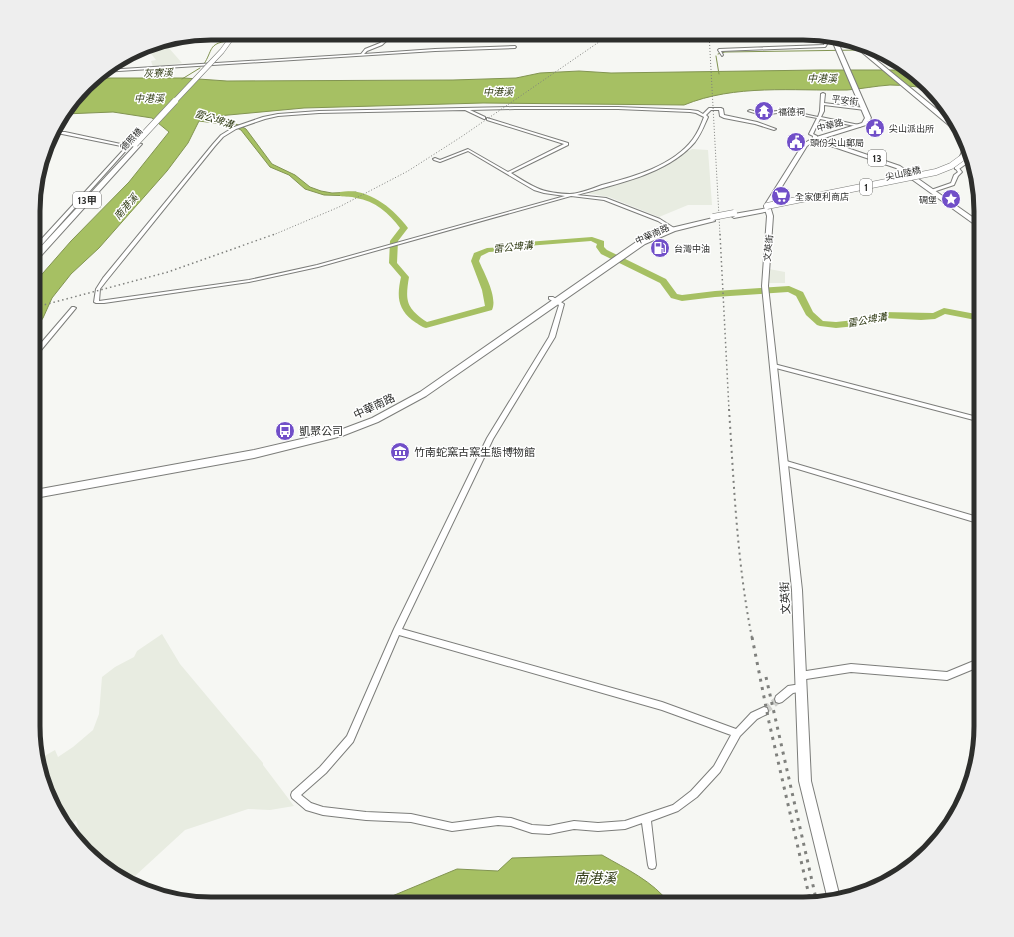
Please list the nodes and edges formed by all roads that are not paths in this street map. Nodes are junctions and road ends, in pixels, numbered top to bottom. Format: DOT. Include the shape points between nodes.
graph roads {
  1 [pos="230,40"];
  2 [pos="233,40"];
  3 [pos="385,40"];
  4 [pos="827,41"];
  5 [pos="835,43"];
  6 [pos="842,44"];
  7 [pos="515,47"];
  8 [pos="838,47"];
  9 [pos="863,51"];
  10 [pos="721,54"];
  11 [pos="361,55"];
  12 [pos="875,56"];
  13 [pos="114,70"];
  14 [pos="823,94"];
  15 [pos="823,104"];
  16 [pos="465,109"];
  17 [pos="865,109"];
  18 [pos="750,111"];
  19 [pos="704,115"];
  20 [pos="819,117"];
  21 [pos="945,117"];
  22 [pos="945,117"];
  23 [pos="859,126"];
  24 [pos="774,129"];
  25 [pos="60,132"];
  26 [pos="71,133"];
  27 [pos="815,139"];
  28 [pos="134,144"];
  29 [pos="435,159"];
  30 [pos="966,160"];
  31 [pos="966,160"];
  32 [pos="957,168"];
  33 [pos="508,174"];
  34 [pos="932,191"];
  35 [pos="573,195"];
  36 [pos="768,208"];
  37 [pos="974,222"];
  38 [pos="671,227"];
  39 [pos="40,245"];
  40 [pos="40,251"];
  41 [pos="554,300"];
  42 [pos="74,308"];
  43 [pos="40,348"];
  44 [pos="774,366"];
  45 [pos="974,418"];
  46 [pos="265,448"];
  47 [pos="783,462"];
  48 [pos="40,486"];
  49 [pos="40,493"];
  50 [pos="974,519"];
  51 [pos="397,631"];
  52 [pos="974,665"];
  53 [pos="800,676"];
  54 [pos="801,688"];
  55 [pos="779,699"];
  56 [pos="764,711"];
  57 [pos="737,733"];
  58 [pos="646,819"];
  59 [pos="652,865"];
  60 [pos="833,895"];
  1 -- 28 [label="main road, 德照橋 / 13甲, bridge" via="222,52"];
  2 -- 28 [label="main road, 德照橋 / 13甲, bridge" via="226,51"];
  3 -- 11 [label="street"];
  4 -- 10 [label="street" via="825,46 731,48 719,50"];
  5 -- 8 [label="main road"];
  6 -- 8 [label="main road"];
  7 -- 11 [label="street"];
  8 -- 17 [label="main road"];
  9 -- 21 [label="main road"];
  11 -- 13 [label="street"];
  12 -- 22 [label="main road"];
  14 -- 15 [label="street"];
  15 -- 17 [label="street, 平安街"];
  15 -- 20 [label="street"];
  16 -- 19 [label="street" via="618,108 690,111"];
  16 -- 33 [label="street" via="567,144"];
  16 -- 35 [label="street" via="303,112 278,115 235,128 214,145 105,279 98,289 96,302 270,277"];
  17 -- 23 [label="main road, 中華路" via="867,121"];
  18 -- 20 [label="street" via="764,114 785,110"];
  19 -- 24 [label="street" via="710,109 721,110 724,117 756,122"];
  19 -- 35 [label="street" via="705,121 696,140 660,167"];
  20 -- 23 [label="street"];
  20 -- 27 [label="street" via="811,134"];
  23 -- 27 [label="main road, 中華路"];
  25 -- 26 [label="street"];
  26 -- 28 [label="street"];
  26 -- 28 [label="street"];
  27 -- 34 [label="main road, 13" via="890,163"];
  27 -- 36 [label="street, 中華路" via="805,145"];
  28 -- 39 [label="main road, 德照橋 / 13甲"];
  28 -- 40 [label="main road, 德照橋 / 13甲"];
  29 -- 33 [label="street" via="440,161 468,150"];
  30 -- 32 [label="main road, 尖山陸橋 / 1"];
  31 -- 36 [label="main road, 尖山陸橋 / 1, bridge" via="936,172"];
  32 -- 34 [label="street" via="960,172 953,184"];
  32 -- 36 [label="main road, 尖山陸橋 / 1" via="929,177"];
  33 -- 35 [label="street" via="544,192"];
  34 -- 37 [label="main road, 13"];
  35 -- 38 [label="street" via="613,201"];
  36 -- 38 [label="main road, 中華南路 / 1, bridge"];
  36 -- 44 [label="street, 文英街" via="770,216 765,290"];
  38 -- 41 [label="main road, 中華南路 / 1" via="624,251"];
  41 -- 46 [label="main road, 中華南路 / 1" via="423,394 342,433"];
  41 -- 51 [label="street" via="562,304 552,337 490,438"];
  42 -- 43 [label="street"];
  44 -- 45 [label="street"];
  44 -- 47 [label="street, 文英街"];
  46 -- 48 [label="main road, 中華南路 / 1"];
  46 -- 49 [label="main road, 中華南路 / 1"];
  47 -- 50 [label="street"];
  47 -- 53 [label="street, 文英街" via="797,590"];
  51 -- 57 [label="street" via="662,706"];
  51 -- 58 [label="street" via="350,739 323,770 295,795 309,807 323,812 350,815 411,818 452,827 498,821 549,830 574,825 625,825"];
  52 -- 53 [label="street" via="947,676 851,668"];
  53 -- 54 [label="street, 文英街"];
  54 -- 55 [label="street" via="791,689"];
  54 -- 60 [label="street, 文英街" via="805,781"];
  56 -- 57 [label="street" via="754,716"];
  57 -- 58 [label="street" via="717,769 694,794 675,808"];
  58 -- 59 [label="street"];
}
